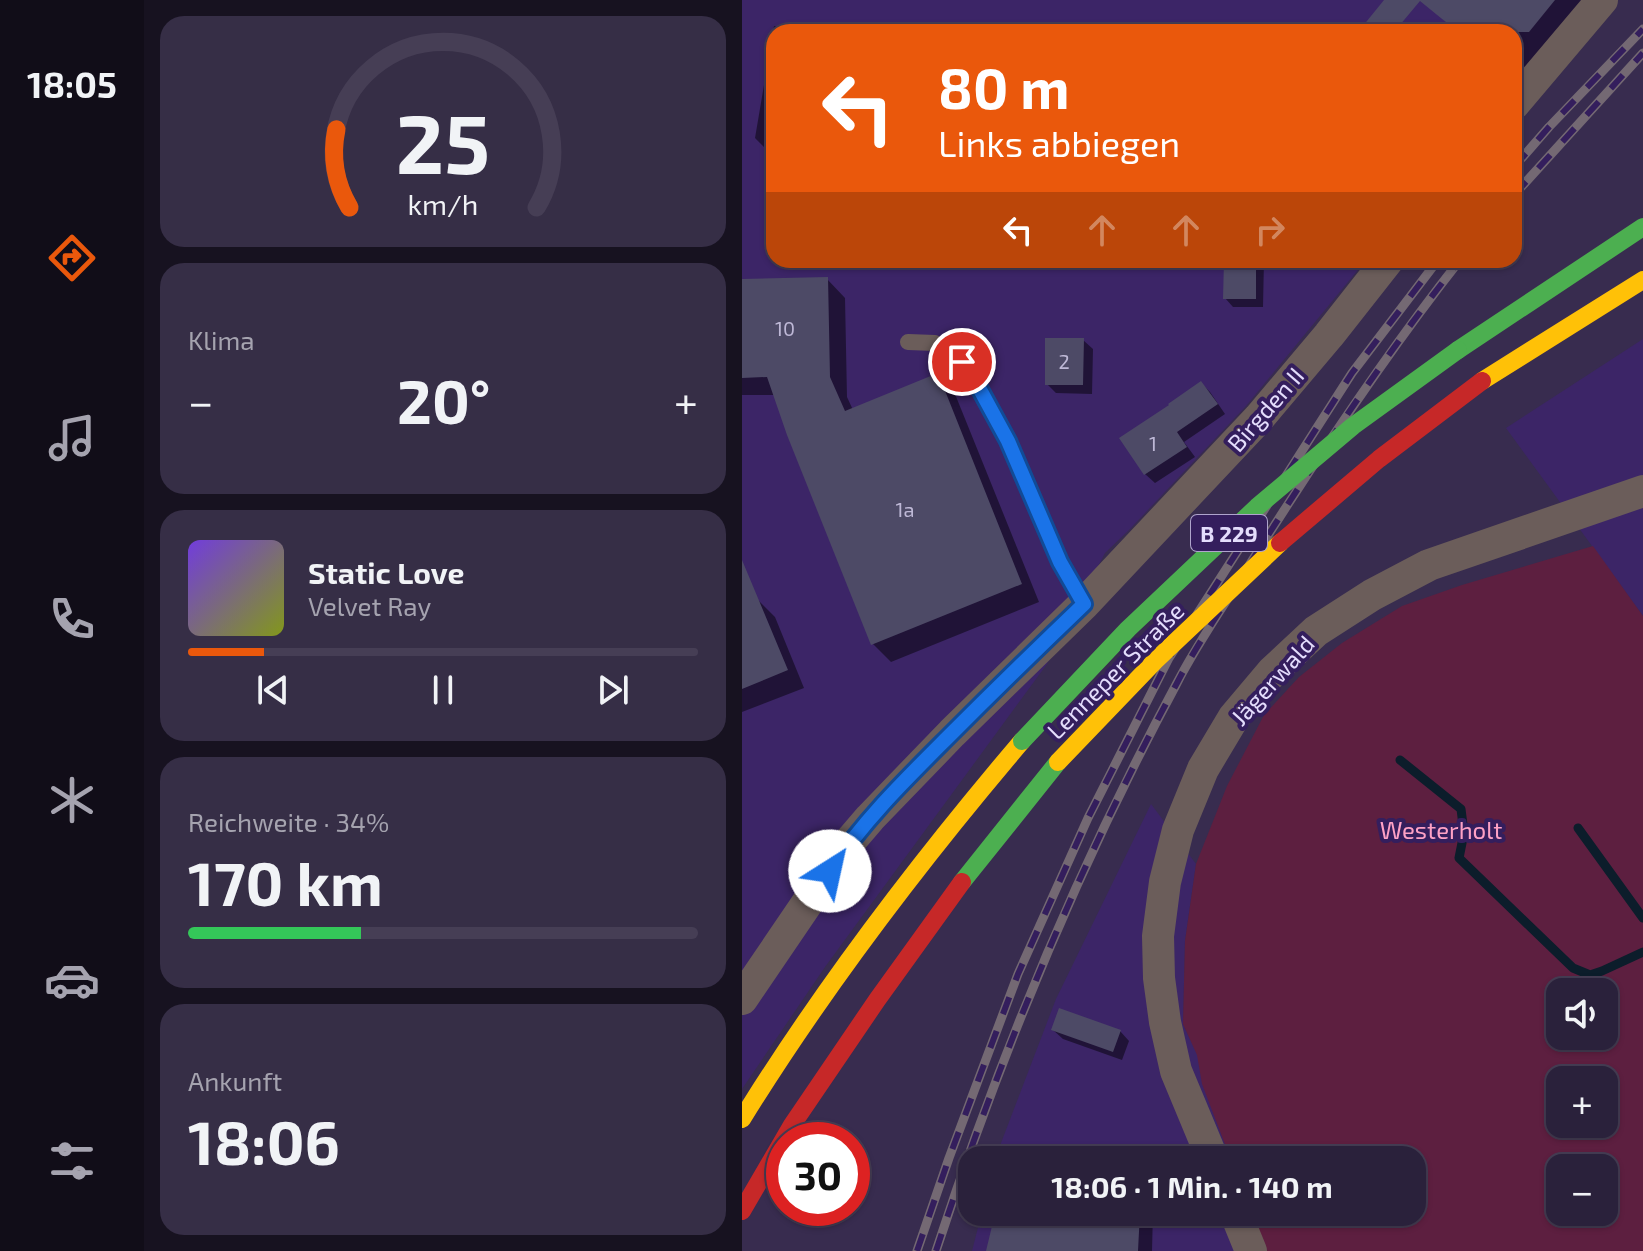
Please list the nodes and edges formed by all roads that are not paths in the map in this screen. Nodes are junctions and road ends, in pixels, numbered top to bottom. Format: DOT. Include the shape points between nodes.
graph roads {
  1 [pos="1602,0"];
  2 [pos="1522,95"];
  3 [pos="1643,227"];
  4 [pos="1382,268"];
  5 [pos="1643,280"];
  6 [pos="908,342"];
  7 [pos="1643,491"];
  8 [pos="1084,604"];
  9 [pos="742,999"];
  10 [pos="742,1119"];
  11 [pos="1207,1146"];
  12 [pos="742,1211"];
  13 [pos="1241,1226"];
  14 [pos="1251,1251"];
  1 -- 2 [label="street"];
  3 -- 10 [label="main road, Lenneper Straße / B 229, bridge" via="1353,426 1257,507 1128,629 1022,741 888,904"];
  4 -- 8 [label="street, Birgden II" via="1259,418"];
  5 -- 12 [label="main road, Lenneper Straße / B 229, bridge" via="1482,381 1379,459 1155,661 1058,762 961,883 792,1125"];
  6 -- 8 [label="lane" via="949,349 977,384"];
  7 -- 11 [label="street, Jägerwald" via="1429,565 1372,595 1316,631 1234,717 1203,769 1178,830 1158,936 1159,978 1176,1071"];
  8 -- 9 [label="street, Birgden II" via="870,818"];
  13 -- 14 [label="street"];
}
